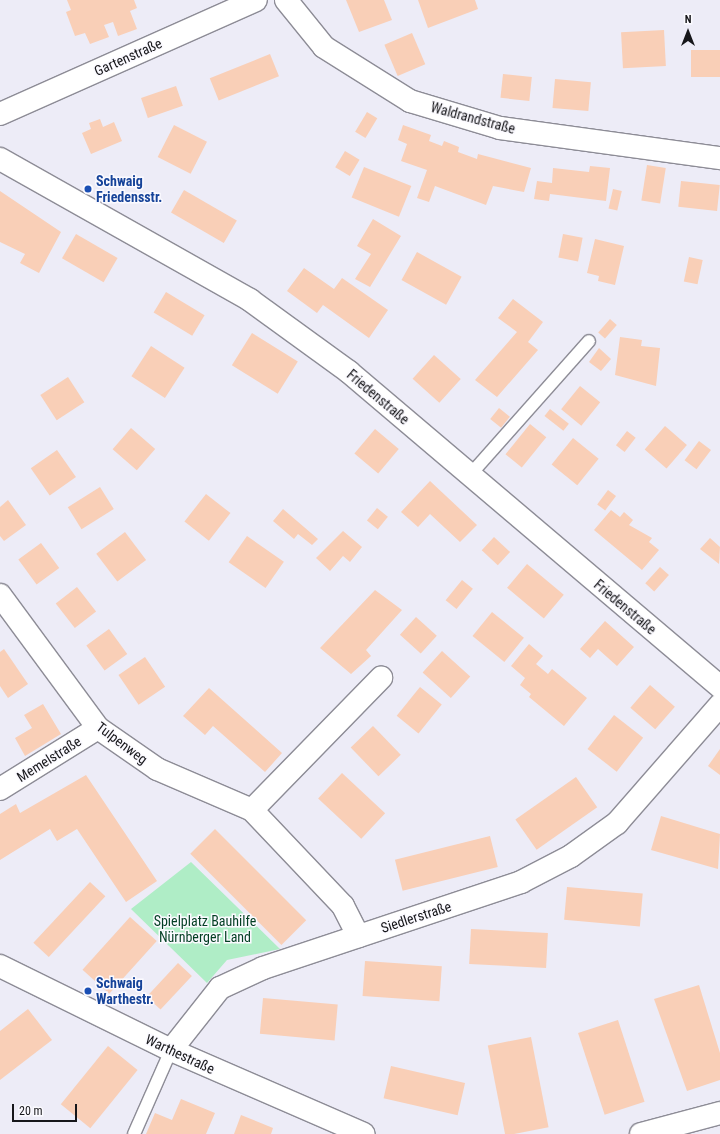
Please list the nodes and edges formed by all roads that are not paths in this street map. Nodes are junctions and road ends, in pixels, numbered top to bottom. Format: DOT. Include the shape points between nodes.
graph roads {
  1 [pos="256,0"];
  2 [pos="286,0"];
  3 [pos="0,114"];
  4 [pos="720,158"];
  5 [pos="0,159"];
  6 [pos="589,341"];
  7 [pos="470,475"];
  8 [pos="0,594"];
  9 [pos="381,678"];
  10 [pos="720,687"];
  11 [pos="720,705"];
  12 [pos="98,728"];
  13 [pos="0,789"];
  14 [pos="252,810"];
  15 [pos="358,936"];
  16 [pos="0,966"];
  17 [pos="171,1050"];
  18 [pos="720,1113"];
  19 [pos="134,1134"];
  20 [pos="364,1134"];
  21 [pos="641,1134"];
  1 -- 3 [label="street, Gartenstraße"];
  2 -- 4 [label="street, Waldrandstraße" via="324,47 410,101 500,128"];
  5 -- 7 [label="street, Friedenstraße" via="250,300 349,372"];
  6 -- 7 [label="lane"];
  7 -- 10 [label="street, Friedenstraße"];
  8 -- 12 [label="street, Tulpenweg"];
  9 -- 14 [label="street"];
  11 -- 15 [label="street, Siedlerstraße" via="618,823 571,856 521,882"];
  12 -- 13 [label="street, Memelstraße"];
  12 -- 14 [label="street, Tulpenweg" via="157,769"];
  14 -- 15 [label="street, Tulpenweg" via="343,906"];
  15 -- 17 [label="street, Siedlerstraße" via="263,968 220,988"];
  16 -- 17 [label="street, Warthestraße"];
  17 -- 19 [label="lane, Siedlerstraße"];
  17 -- 20 [label="street, Warthestraße"];
  18 -- 21 [label="street"];
}
